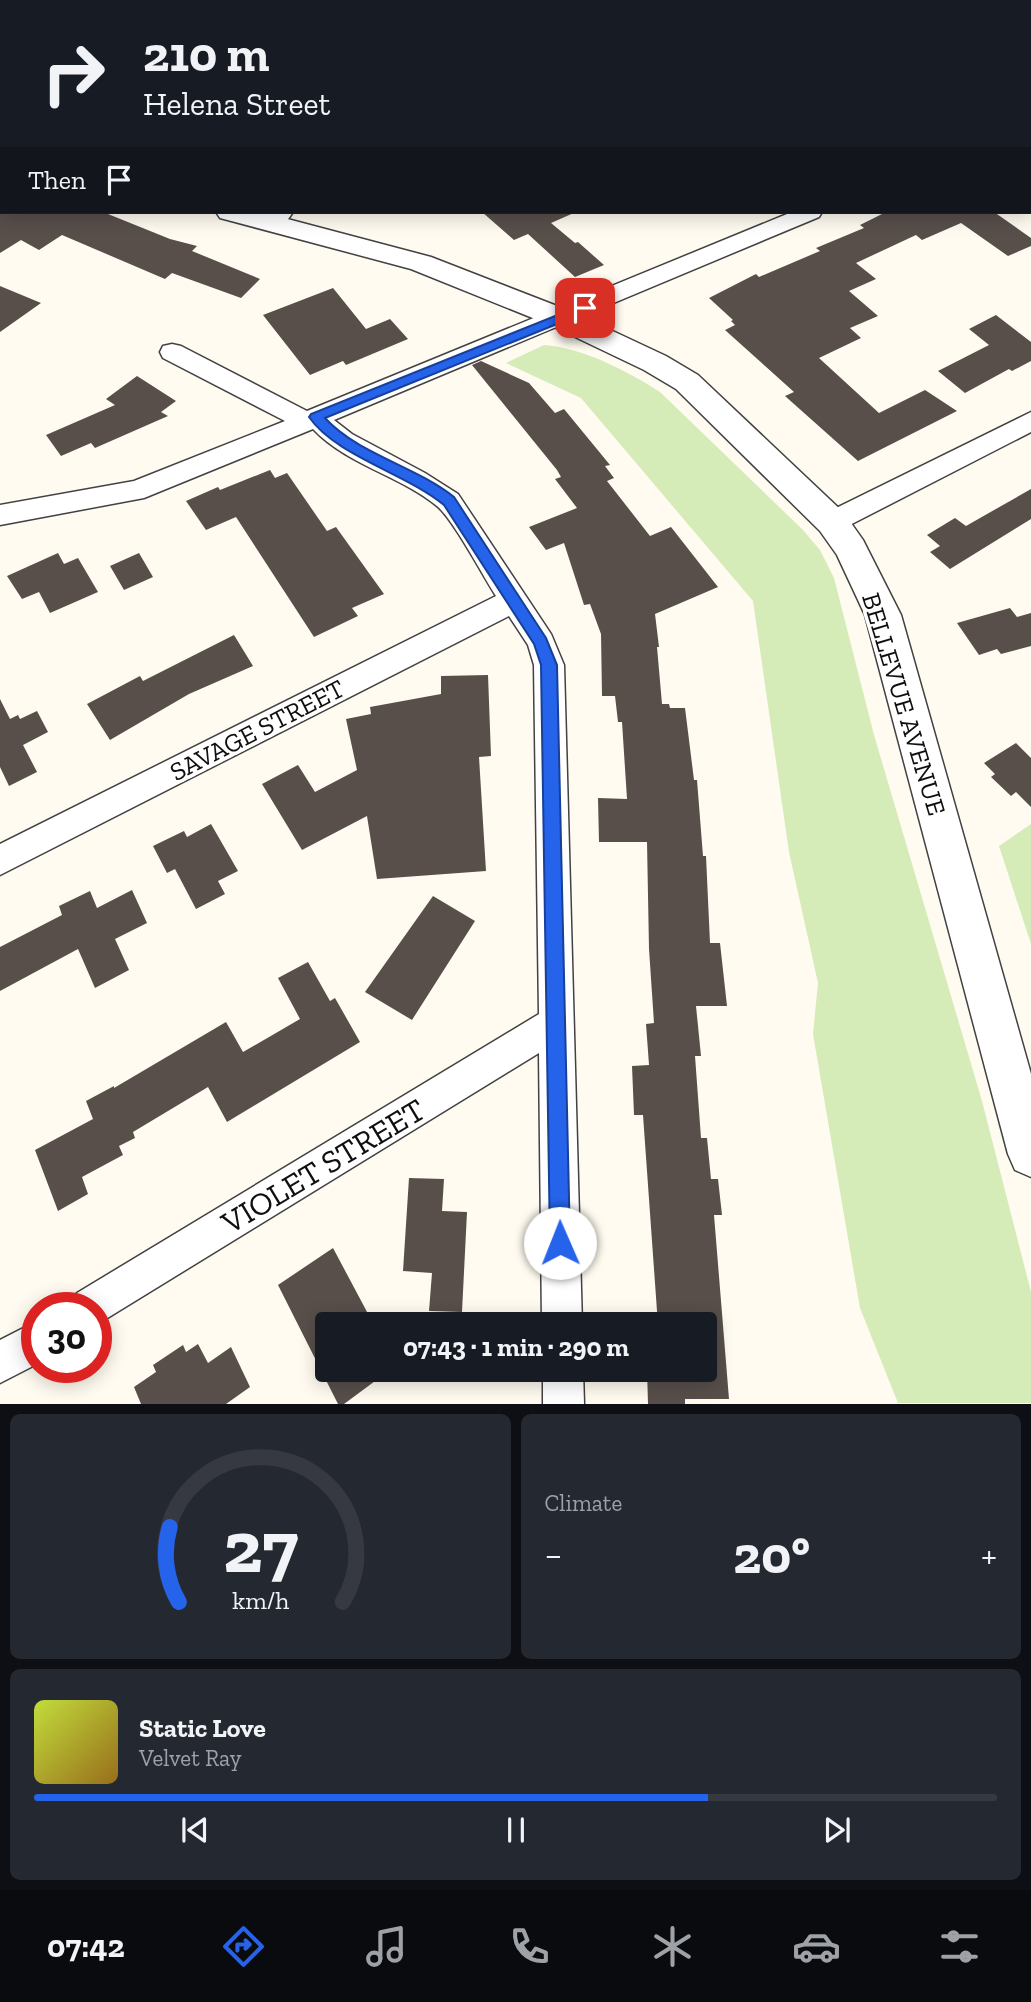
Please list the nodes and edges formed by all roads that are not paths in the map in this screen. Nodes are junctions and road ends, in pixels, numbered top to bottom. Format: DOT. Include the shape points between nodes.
graph roads {
  1 [pos="249,214"];
  2 [pos="806,214"];
  3 [pos="277,217"];
  4 [pos="560,318"];
  5 [pos="173,352"];
  6 [pos="311,419"];
  7 [pos="1031,421"];
  8 [pos="0,515"];
  9 [pos="832,523"];
  10 [pos="514,600"];
  11 [pos="0,860"];
  12 [pos="555,1024"];
  13 [pos="1031,1154"];
  14 [pos="112,1294"];
  15 [pos="562,1312"];
  16 [pos="21,1351"];
  17 [pos="0,1363"];
  18 [pos="563,1382"];
  19 [pos="564,1404"];
  1 -- 3 [label="street, BELLEVUE AVENUE"];
  2 -- 4 [label="street"];
  3 -- 4 [label="street, BELLEVUE AVENUE" via="421,263"];
  4 -- 6 [label="street"];
  4 -- 9 [label="street, BELLEVUE AVENUE" via="687,382"];
  5 -- 6 [label="street"];
  6 -- 8 [label="street" via="152,486"];
  6 -- 10 [label="street" via="430,485 449,501"];
  7 -- 9 [label="street"];
  9 -- 13 [label="street, BELLEVUE AVENUE" via="851,550 883,615"];
  10 -- 11 [label="street, SAVAGE STREET"];
  10 -- 12 [label="street" via="541,642 549,665"];
  12 -- 14 [label="street, VIOLET STREET"];
  12 -- 15 [label="street"];
  16 -- 17 [label="street"];
  18 -- 19 [label="street"];
}
